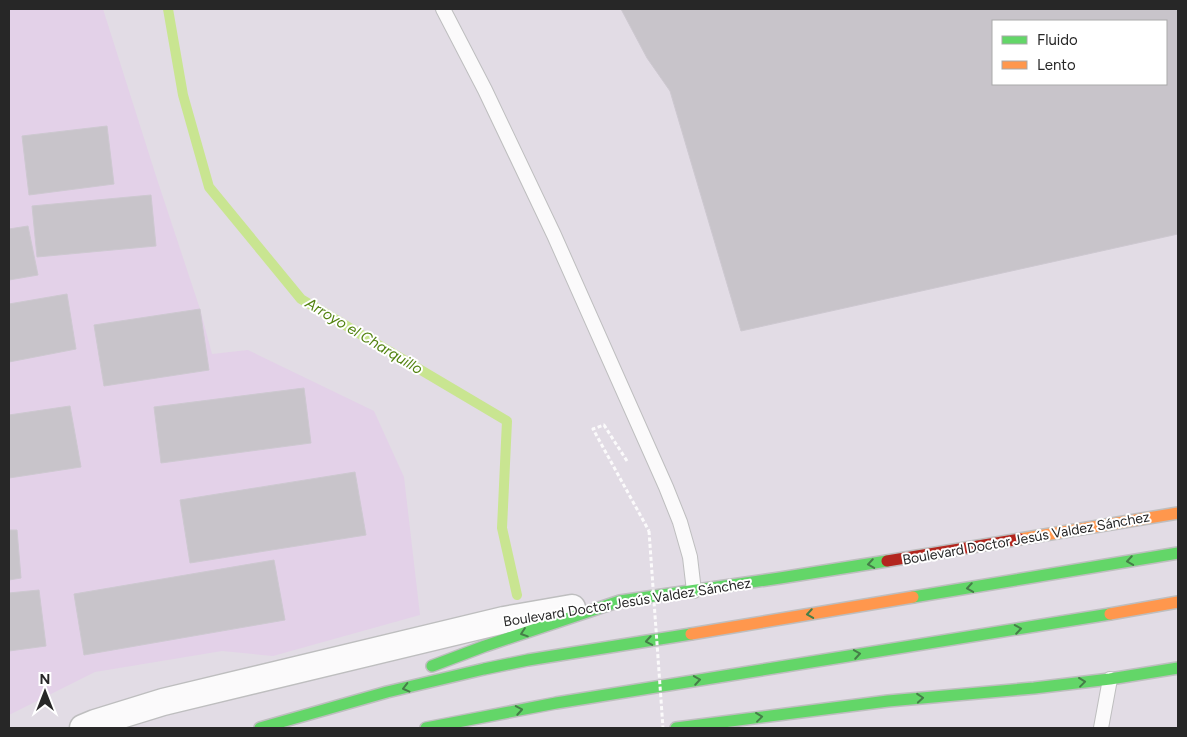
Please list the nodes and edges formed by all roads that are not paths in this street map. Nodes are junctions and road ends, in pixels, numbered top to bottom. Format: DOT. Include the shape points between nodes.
graph roads {
  1 [pos="443,9"];
  2 [pos="1178,512"];
  3 [pos="1178,553"];
  4 [pos="694,591"];
  5 [pos="620,601"];
  6 [pos="1178,602"];
  7 [pos="1178,668"];
  8 [pos="421,670"];
  9 [pos="402,677"];
  10 [pos="1110,679"];
  11 [pos="328,707"];
  12 [pos="686,727"];
  13 [pos="83,728"];
  14 [pos="260,728"];
  15 [pos="426,728"];
  16 [pos="1101,728"];
  1 -- 4 [label="lane" via="554,235 666,487 690,557"];
  2 -- 4 [label="main road, Boulevard Doctor Jesús Valdez Sánchez, one-way"];
  3 -- 11 [label="main road, one-way" via="518,662"];
  4 -- 5 [label="main road, Boulevard Doctor Jesús Valdez Sánchez"];
  5 -- 8 [label="main road, one-way"];
  5 -- 13 [label="street, Boulevard Doctor Jesús Valdez Sánchez" via="504,620 163,702"];
  15 -- 6 [label="main road, one-way" via="594,697"];
  7 -- 10 [label="main road"];
  9 -- 11 [label="main road"];
  12 -- 10 [label="main road, one-way" via="888,701"];
  10 -- 16 [label="lane"];
  11 -- 14 [label="main road"];
}
